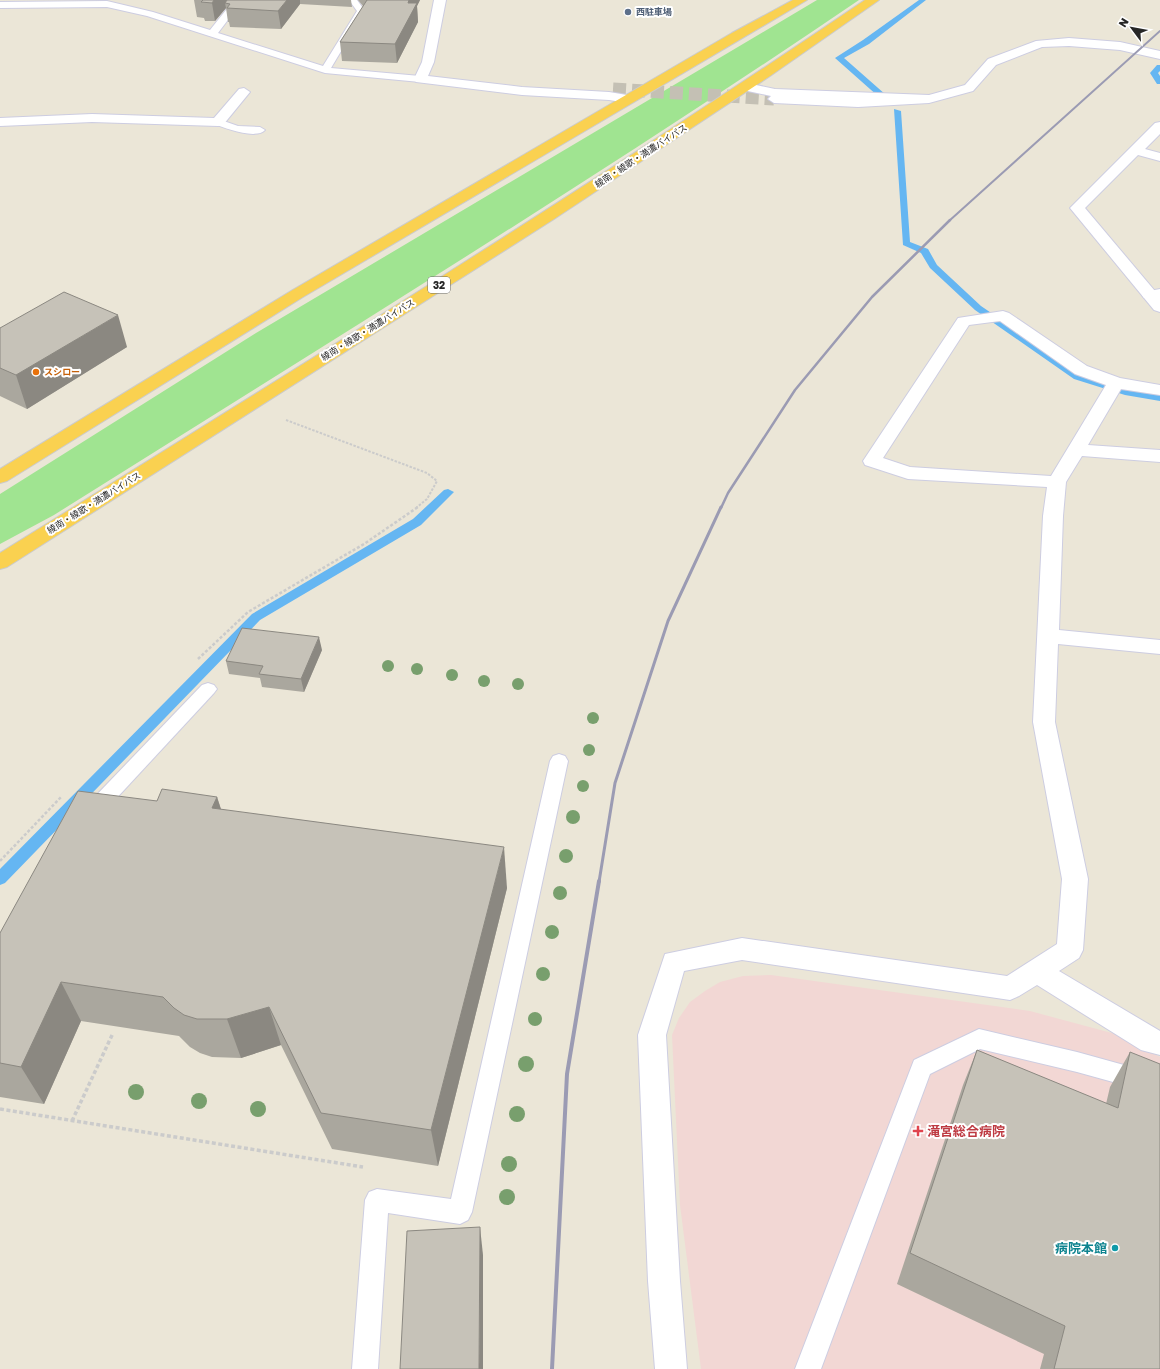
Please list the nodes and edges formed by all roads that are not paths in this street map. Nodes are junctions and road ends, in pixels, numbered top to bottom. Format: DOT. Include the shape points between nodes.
graph roads {
  1 [pos="239,0"];
  2 [pos="353,0"];
  3 [pos="440,0"];
  4 [pos="801,0"];
  5 [pos="873,0"];
  6 [pos="0,5"];
  7 [pos="212,34"];
  8 [pos="1160,55"];
  9 [pos="325,70"];
  10 [pos="420,79"];
  11 [pos="491,87"];
  12 [pos="747,87"];
  13 [pos="613,89"];
  14 [pos="244,92"];
  15 [pos="628,99"];
  16 [pos="774,99"];
  17 [pos="929,99"];
  18 [pos="0,122"];
  19 [pos="218,122"];
  20 [pos="1160,126"];
  21 [pos="260,130"];
  22 [pos="1136,150"];
  23 [pos="1160,157"];
  24 [pos="1155,294"];
  25 [pos="1160,307"];
  26 [pos="1114,387"];
  27 [pos="1160,390"];
  28 [pos="1075,450"];
  29 [pos="1160,456"];
  30 [pos="0,477"];
  31 [pos="1057,482"];
  32 [pos="0,562"];
  33 [pos="1048,636"];
  34 [pos="1160,647"];
  35 [pos="208,689"];
  36 [pos="559,761"];
  37 [pos="82,822"];
  38 [pos="1037,971"];
  39 [pos="1160,1043"];
  40 [pos="1160,1085"];
  41 [pos="365,1369"];
  42 [pos="671,1369"];
  43 [pos="808,1369"];
  1 -- 7 [label="lane"];
  2 -- 9 [label="lane" via="361,11"];
  3 -- 10 [label="street" via="428,62"];
  4 -- 15 [label="highway"];
  5 -- 12 [label="highway, 綾南・綾歌・満濃バイパス / 32"];
  6 -- 7 [label="lane" via="107,4 150,14"];
  7 -- 9 [label="lane"];
  8 -- 17 [label="street" via="1120,46 1069,42 1040,44 992,62 969,88"];
  9 -- 10 [label="lane"];
  10 -- 11 [label="street"];
  11 -- 13 [label="street" via="518,84"];
  11 -- 15 [label="street"];
  12 -- 17 [label="street" via="775,93"];
  12 -- 32 [label="highway, 綾南・綾歌・満濃バイパス / 32"];
  14 -- 19 [label="street"];
  15 -- 30 [label="highway" via="297,294"];
  16 -- 17 [label="street" via="858,103"];
  18 -- 19 [label="street" via="92,118"];
  19 -- 21 [label="lane" via="237,129"];
  20 -- 22 [label="street"];
  22 -- 23 [label="street"];
  22 -- 24 [label="street" via="1077,208"];
  24 -- 25 [label="street"];
  26 -- 27 [label="street"];
  26 -- 28 [label="street"];
  26 -- 31 [label="street" via="1081,370 1003,316 964,321 872,462 908,473"];
  28 -- 29 [label="street"];
  28 -- 31 [label="street"];
  31 -- 33 [label="street" via="1053,516"];
  33 -- 34 [label="street"];
  33 -- 38 [label="street" via="1044,722 1075,879 1070,950"];
  35 -- 37 [label="lane"];
  36 -- 41 [label="lane" via="460,1212 377,1200"];
  38 -- 39 [label="street" via="1151,1041"];
  38 -- 42 [label="street" via="1010,988 742,949 674,962 652,1035"];
  40 -- 43 [label="lane" via="1078,1062 979,1039 922,1067"];
}
